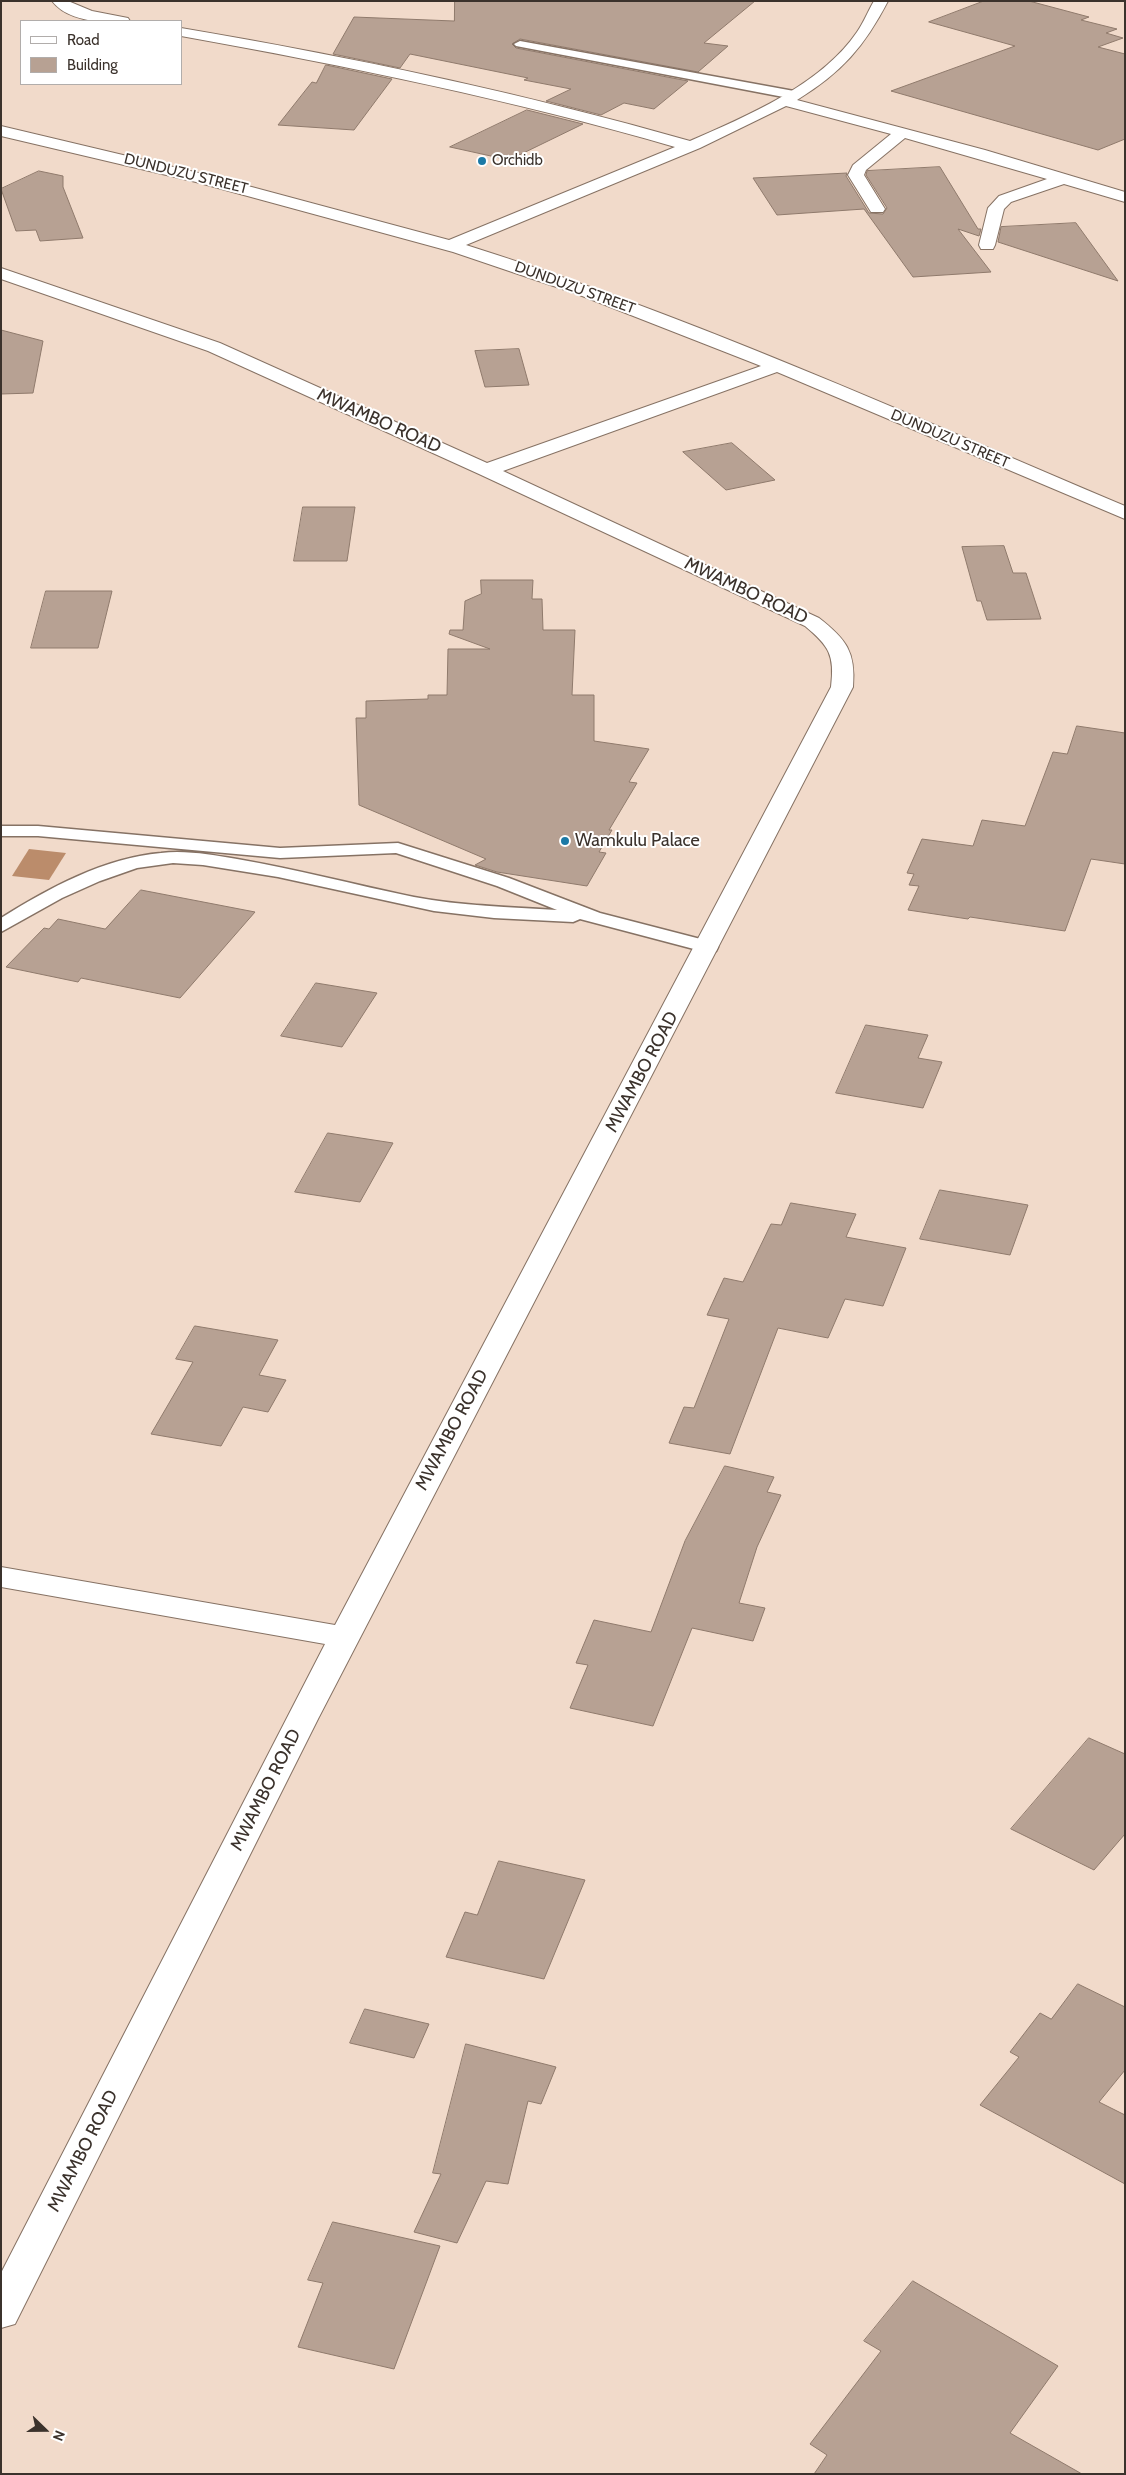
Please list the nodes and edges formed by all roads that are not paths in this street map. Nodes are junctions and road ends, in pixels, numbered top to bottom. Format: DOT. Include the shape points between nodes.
graph roads {
  1 [pos="59,1"];
  2 [pos="882,1"];
  3 [pos="118,20"];
  4 [pos="182,32"];
  5 [pos="520,44"];
  6 [pos="789,98"];
  7 [pos="1,131"];
  8 [pos="902,132"];
  9 [pos="689,146"];
  10 [pos="1064,178"];
  11 [pos="1125,197"];
  12 [pos="877,209"];
  13 [pos="451,245"];
  14 [pos="987,245"];
  15 [pos="1,274"];
  16 [pos="778,366"];
  17 [pos="486,470"];
  18 [pos="1125,513"];
  19 [pos="1,831"];
  20 [pos="593,917"];
  21 [pos="1,926"];
  22 [pos="709,947"];
  23 [pos="1,1578"];
  24 [pos="344,1637"];
  25 [pos="1,2312"];
  1 -- 3 [label="street" via="67,8"];
  2 -- 6 [label="street" via="861,38 846,54 820,78"];
  4 -- 9 [label="street" via="462,86"];
  5 -- 6 [label="lane"];
  6 -- 8 [label="street"];
  6 -- 9 [label="street"];
  7 -- 13 [label="street, DUNDUZU STREET" via="137,161"];
  8 -- 10 [label="street"];
  8 -- 12 [label="street" via="858,168 856,175"];
  9 -- 13 [label="street"];
  10 -- 11 [label="street"];
  10 -- 14 [label="street" via="1005,199 996,208"];
  13 -- 16 [label="street, DUNDUZU STREET" via="680,325"];
  15 -- 17 [label="street, MWAMBO ROAD" via="214,346"];
  16 -- 17 [label="street"];
  16 -- 18 [label="street, DUNDUZU STREET"];
  17 -- 22 [label="street, MWAMBO ROAD" via="812,622 831,637 843,654 842,688"];
  19 -- 20 [label="lane" via="38,831 280,853 398,848 503,882"];
  20 -- 21 [label="lane" via="481,910 417,902 286,872 206,860 155,859 108,870 36,903"];
  20 -- 22 [label="lane"];
  22 -- 24 [label="street, MWAMBO ROAD"];
  23 -- 24 [label="street"];
  24 -- 25 [label="street, MWAMBO ROAD"];
}
